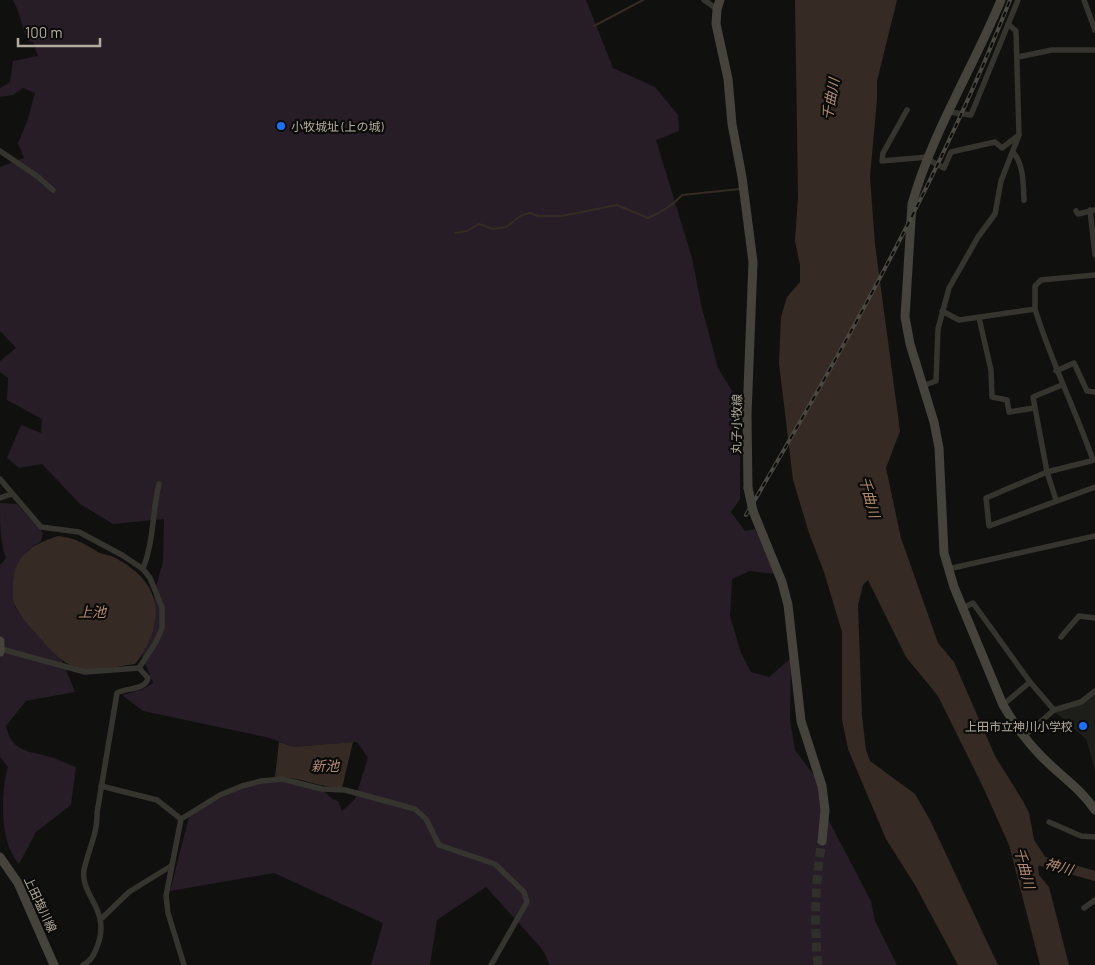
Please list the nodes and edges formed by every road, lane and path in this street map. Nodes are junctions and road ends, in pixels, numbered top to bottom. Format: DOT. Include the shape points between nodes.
graph roads {
  1 [pos="704,0"];
  2 [pos="720,0"];
  3 [pos="1001,0"];
  4 [pos="1018,0"];
  5 [pos="1084,0"];
  6 [pos="717,9"];
  7 [pos="1008,24"];
  8 [pos="1095,30"];
  9 [pos="1095,50"];
  10 [pos="1018,56"];
  11 [pos="907,110"];
  12 [pos="949,112"];
  13 [pos="1019,135"];
  14 [pos="0,151"];
  15 [pos="1013,152"];
  16 [pos="928,158"];
  17 [pos="53,190"];
  18 [pos="1024,200"];
  19 [pos="1093,210"];
  20 [pos="1076,211"];
  21 [pos="1095,255"];
  22 [pos="1095,275"];
  23 [pos="1035,309"];
  24 [pos="942,311"];
  25 [pos="979,318"];
  26 [pos="1056,371"];
  27 [pos="1062,385"];
  28 [pos="922,386"];
  29 [pos="1095,392"];
  30 [pos="1034,408"];
  31 [pos="1094,460"];
  32 [pos="1047,472"];
  33 [pos="0,479"];
  34 [pos="159,484"];
  35 [pos="1095,487"];
  36 [pos="12,494"];
  37 [pos="0,498"];
  38 [pos="1056,500"];
  39 [pos="1095,536"];
  40 [pos="143,569"];
  41 [pos="948,569"];
  42 [pos="963,608"];
  43 [pos="1095,618"];
  44 [pos="1061,637"];
  45 [pos="0,647"];
  46 [pos="139,668"];
  47 [pos="1030,682"];
  48 [pos="1095,691"];
  49 [pos="1003,705"];
  50 [pos="1054,710"];
  51 [pos="1024,736"];
  52 [pos="101,786"];
  53 [pos="1095,810"];
  54 [pos="182,819"];
  55 [pos="1049,822"];
  56 [pos="1095,836"];
  57 [pos="822,841"];
  58 [pos="0,857"];
  59 [pos="171,866"];
  60 [pos="1095,900"];
  61 [pos="1084,908"];
  62 [pos="101,919"];
  63 [pos="54,965"];
  64 [pos="83,965"];
  65 [pos="184,965"];
  66 [pos="491,965"];
  1 -- 6 [label="street"];
  2 -- 6 [label="street, 丸子小牧線"];
  3 -- 12 [label="street"];
  4 -- 7 [label="street"];
  5 -- 8 [label="street"];
  6 -- 57 [label="street, 丸子小牧線, bridge" via="716,24 728,79 753,267 747,416 748,488 753,511 788,605 801,721 822,786 825,810"];
  7 -- 10 [label="street" via="1016,31"];
  7 -- 12 [label="street" via="971,115"];
  9 -- 10 [label="street" via="1052,50"];
  10 -- 13 [label="street"];
  11 -- 16 [label="street" via="882,160"];
  12 -- 16 [label="street"];
  13 -- 15 [label="street"];
  13 -- 16 [label="street" via="1002,148 995,142 951,152 944,168"];
  14 -- 17 [label="street"];
  15 -- 18 [label="street" via="1022,175"];
  15 -- 24 [label="street" via="1001,181 995,214 964,260 949,288"];
  16 -- 28 [label="street" via="912,204 905,317"];
  19 -- 20 [label="street" via="1078,214"];
  19 -- 21 [label="street"];
  22 -- 23 [label="street" via="1041,280 1035,286"];
  23 -- 25 [label="street"];
  23 -- 26 [label="street"];
  24 -- 25 [label="street" via="959,320"];
  24 -- 28 [label="street" via="936,381"];
  25 -- 30 [label="street" via="991,370 992,397 1007,400 1009,412"];
  26 -- 27 [label="street"];
  26 -- 29 [label="street" via="1074,363 1087,391"];
  27 -- 30 [label="street" via="1033,397"];
  27 -- 31 [label="street"];
  28 -- 41 [label="street" via="939,448 942,537"];
  30 -- 32 [label="street"];
  31 -- 32 [label="street"];
  32 -- 38 [label="street"];
  32 -- 38 [label="street" via="986,498 989,526"];
  33 -- 36 [label="street"];
  34 -- 40 [label="street" via="153,508 152,539"];
  35 -- 38 [label="street"];
  36 -- 37 [label="street"];
  36 -- 40 [label="street" via="41,527 79,532"];
  39 -- 41 [label="street"];
  40 -- 46 [label="street" via="155,586 163,617 159,636"];
  41 -- 42 [label="street"];
  42 -- 47 [label="street" via="973,603"];
  42 -- 49 [label="street"];
  43 -- 44 [label="street" via="1078,616"];
  45 -- 46 [label="street" via="84,672"];
  46 -- 52 [label="street" via="148,678 147,682 117,693"];
  47 -- 49 [label="street"];
  47 -- 50 [label="street"];
  48 -- 50 [label="street" via="1081,702"];
  49 -- 51 [label="street"];
  50 -- 51 [label="street"];
  51 -- 53 [label="street" via="1043,759 1084,794"];
  52 -- 54 [label="street" via="157,800"];
  52 -- 62 [label="street" via="98,825 84,870 84,878"];
  54 -- 59 [label="street"];
  54 -- 66 [label="street" via="220,796 270,779 345,790 415,809 426,819 439,845 494,864 524,892 528,902"];
  55 -- 56 [label="street" via="1081,836"];
  58 -- 63 [label="street, 上田塩川線" via="18,883"];
  59 -- 62 [label="street" via="130,892"];
  59 -- 65 [label="street" via="166,896 168,914"];
  60 -- 61 [label="street"];
  62 -- 64 [label="street" via="99,943 90,960"];
}
